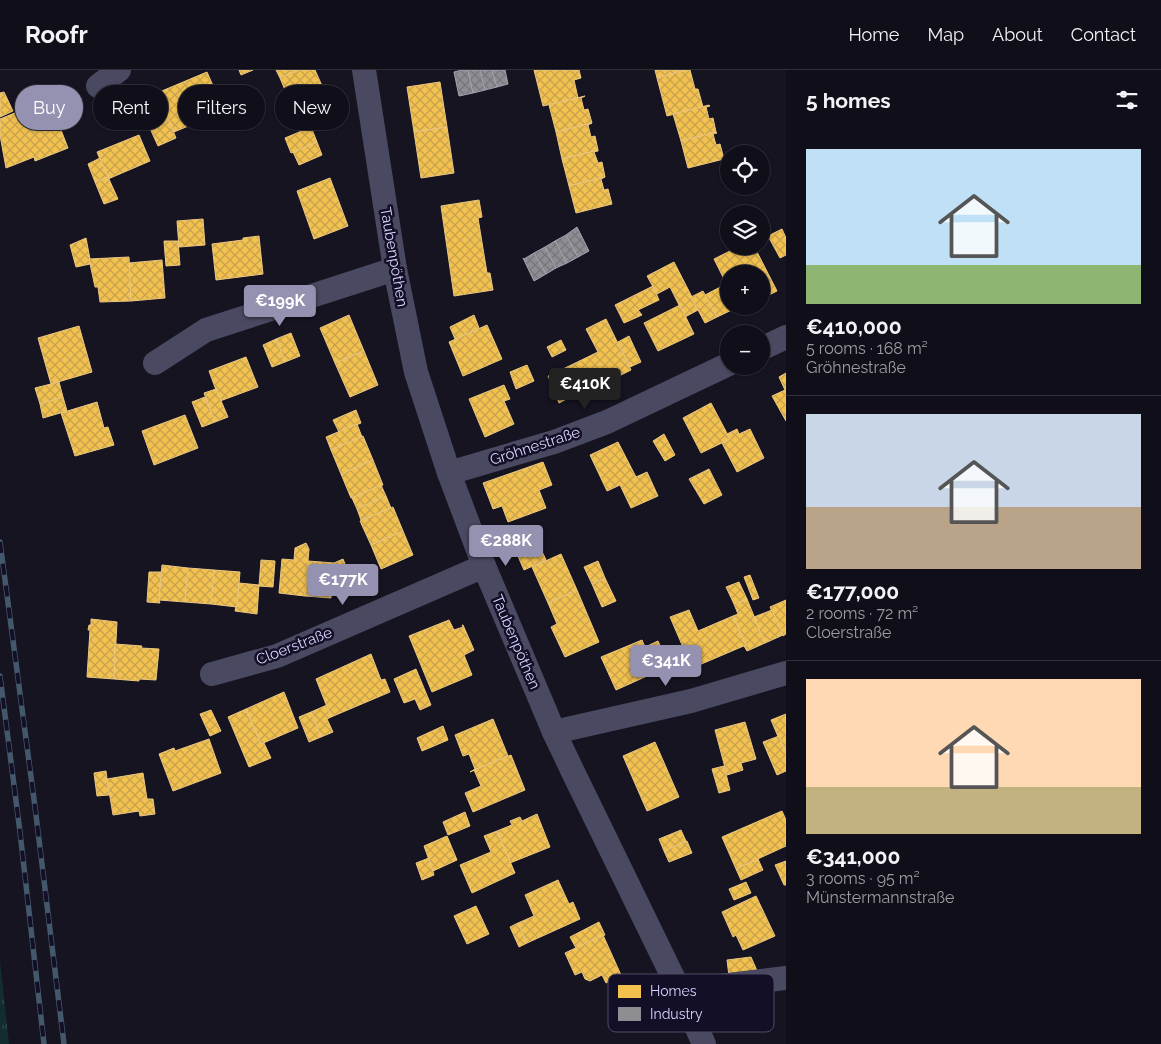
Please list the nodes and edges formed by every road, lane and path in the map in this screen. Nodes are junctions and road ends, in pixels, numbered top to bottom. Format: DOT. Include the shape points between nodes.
graph roads {
  1 [pos="119,70"];
  2 [pos="364,70"];
  3 [pos="99,85"];
  4 [pos="394,269"];
  5 [pos="786,337"];
  6 [pos="770,345"];
  7 [pos="155,363"];
  8 [pos="720,368"];
  9 [pos="449,473"];
  10 [pos="484,566"];
  11 [pos="786,673"];
  12 [pos="212,674"];
  13 [pos="554,732"];
  14 [pos="671,974"];
  15 [pos="698,1032"];
  16 [pos="704,1044"];
  1 -- 3 [label="street"];
  2 -- 4 [label="street, Taubenpöthen"];
  4 -- 7 [label="street" via="206,330"];
  4 -- 9 [label="street, Taubenpöthen" via="416,372"];
  5 -- 6 [label="street"];
  8 -- 9 [label="street, Gröhnestraße" via="598,425 554,442"];
  9 -- 10 [label="street, Taubenpöthen"];
  10 -- 12 [label="street, Cloerstraße" via="276,656"];
  10 -- 13 [label="street, Taubenpöthen"];
  11 -- 13 [label="street" via="691,701"];
  13 -- 14 [label="street, Taubenpöthen"];
  15 -- 16 [label="street, Taubenpöthen"];
}
